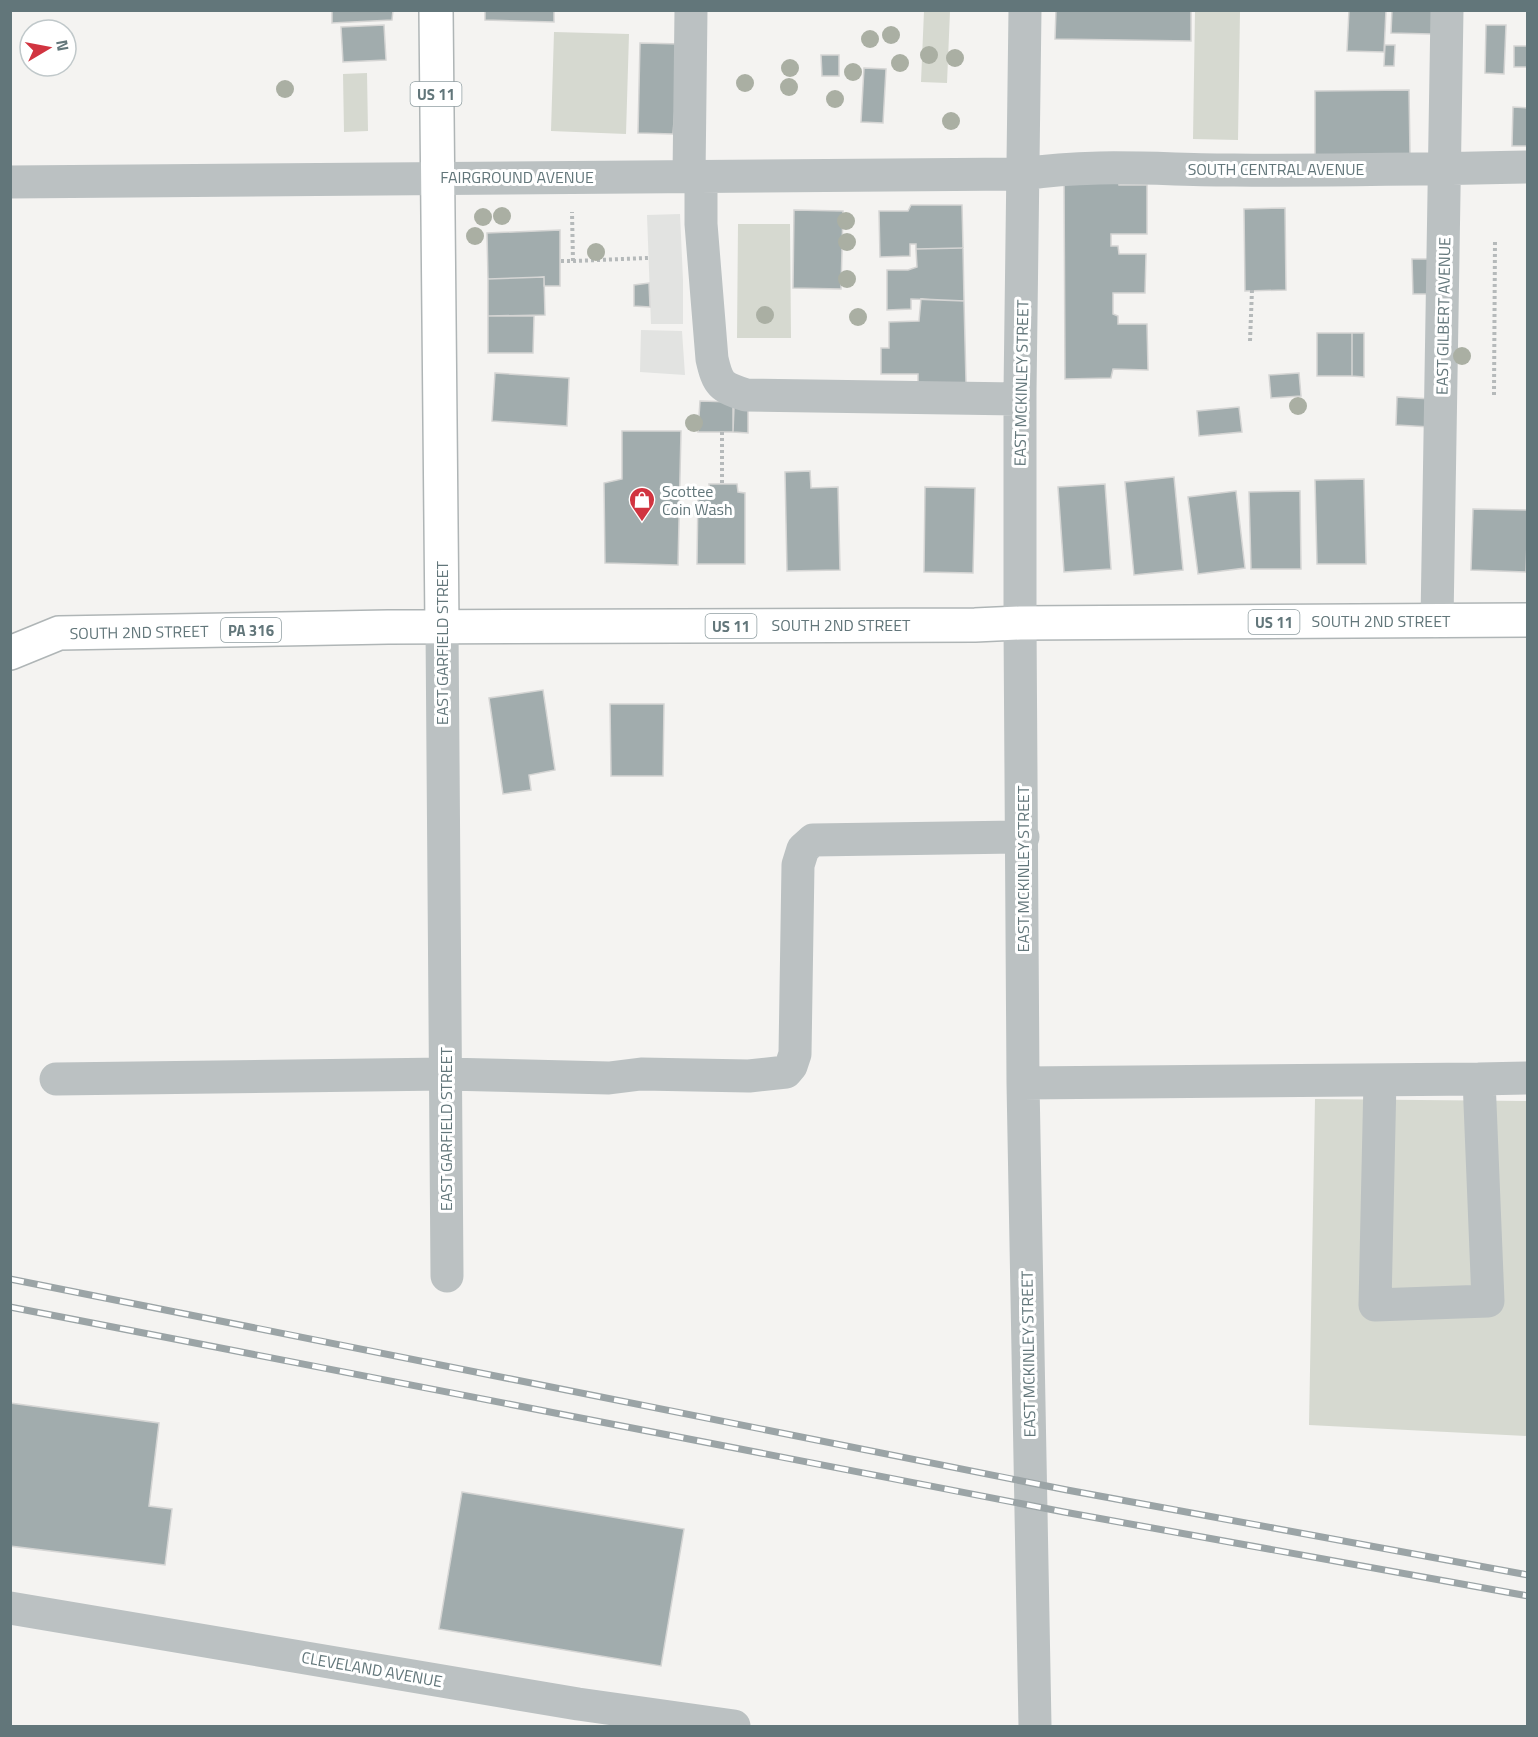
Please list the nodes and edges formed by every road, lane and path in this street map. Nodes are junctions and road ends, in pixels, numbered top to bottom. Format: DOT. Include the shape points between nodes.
graph roads {
  1 [pos="436,10"];
  2 [pos="691,10"];
  3 [pos="1025,10"];
  4 [pos="1447,10"];
  5 [pos="1527,167"];
  6 [pos="1445,169"];
  7 [pos="1024,174"];
  8 [pos="695,176"];
  9 [pos="437,178"];
  10 [pos="10,182"];
  11 [pos="572,212"];
  12 [pos="1495,240"];
  13 [pos="648,258"];
  14 [pos="561,261"];
  15 [pos="573,261"];
  16 [pos="1252,290"];
  17 [pos="1250,341"];
  18 [pos="1494,395"];
  19 [pos="1020,399"];
  20 [pos="722,432"];
  21 [pos="722,484"];
  22 [pos="1527,620"];
  23 [pos="1437,621"];
  24 [pos="1020,623"];
  25 [pos="442,627"];
  26 [pos="10,633"];
  27 [pos="59,633"];
  28 [pos="10,653"];
  29 [pos="1023,837"];
  30 [pos="445,1074"];
  31 [pos="1527,1078"];
  32 [pos="56,1079"];
  33 [pos="1479,1079"];
  34 [pos="1380,1080"];
  35 [pos="1023,1083"];
  36 [pos="447,1276"];
  37 [pos="10,1608"];
  38 [pos="576,1715"];
  39 [pos="734,1726"];
  40 [pos="1035,1726"];
  1 -- 9 [label="main road, EAST GARFIELD STREET / US 11"];
  2 -- 8 [label="street"];
  3 -- 7 [label="street, EAST MCKINLEY STREET"];
  4 -- 6 [label="street, EAST GILBERT AVENUE"];
  5 -- 6 [label="street, SOUTH CENTRAL AVENUE"];
  6 -- 7 [label="street, SOUTH CENTRAL AVENUE" via="1110,168"];
  6 -- 23 [label="street, EAST GILBERT AVENUE"];
  7 -- 8 [label="street, FAIRGROUND AVENUE"];
  7 -- 19 [label="street, EAST MCKINLEY STREET"];
  8 -- 9 [label="street, FAIRGROUND AVENUE"];
  8 -- 19 [label="street" via="712,359 716,379 729,390 746,395"];
  9 -- 10 [label="street, FAIRGROUND AVENUE"];
  9 -- 25 [label="main road, EAST GARFIELD STREET / US 11"];
  11 -- 15 [label="path"];
  12 -- 18 [label="path"];
  13 -- 15 [label="path"];
  14 -- 15 [label="path"];
  16 -- 17 [label="path"];
  19 -- 24 [label="street, EAST MCKINLEY STREET"];
  20 -- 21 [label="path"];
  22 -- 23 [label="main road, SOUTH 2ND STREET / US 11"];
  23 -- 24 [label="main road, SOUTH 2ND STREET / US 11"];
  24 -- 25 [label="main road, SOUTH 2ND STREET / US 11"];
  24 -- 29 [label="street, EAST MCKINLEY STREET"];
  25 -- 27 [label="main road, SOUTH 2ND STREET / PA 316"];
  25 -- 30 [label="street, EAST GARFIELD STREET"];
  26 -- 27 [label="street, SOUTH 2ND STREET"];
  27 -- 28 [label="main road, PA 316"];
  29 -- 30 [label="street" via="813,840 803,849 798,865 795,1054 786,1072 609,1078"];
  29 -- 35 [label="street, EAST MCKINLEY STREET"];
  30 -- 32 [label="street"];
  30 -- 36 [label="street, EAST GARFIELD STREET"];
  31 -- 33 [label="street"];
  33 -- 34 [label="street"];
  33 -- 34 [label="street" via="1488,1301 1375,1305"];
  34 -- 35 [label="street"];
  35 -- 40 [label="street, EAST MCKINLEY STREET"];
  37 -- 38 [label="street, CLEVELAND AVENUE"];
  38 -- 39 [label="street, CLEVELAND AVENUE"];
}
